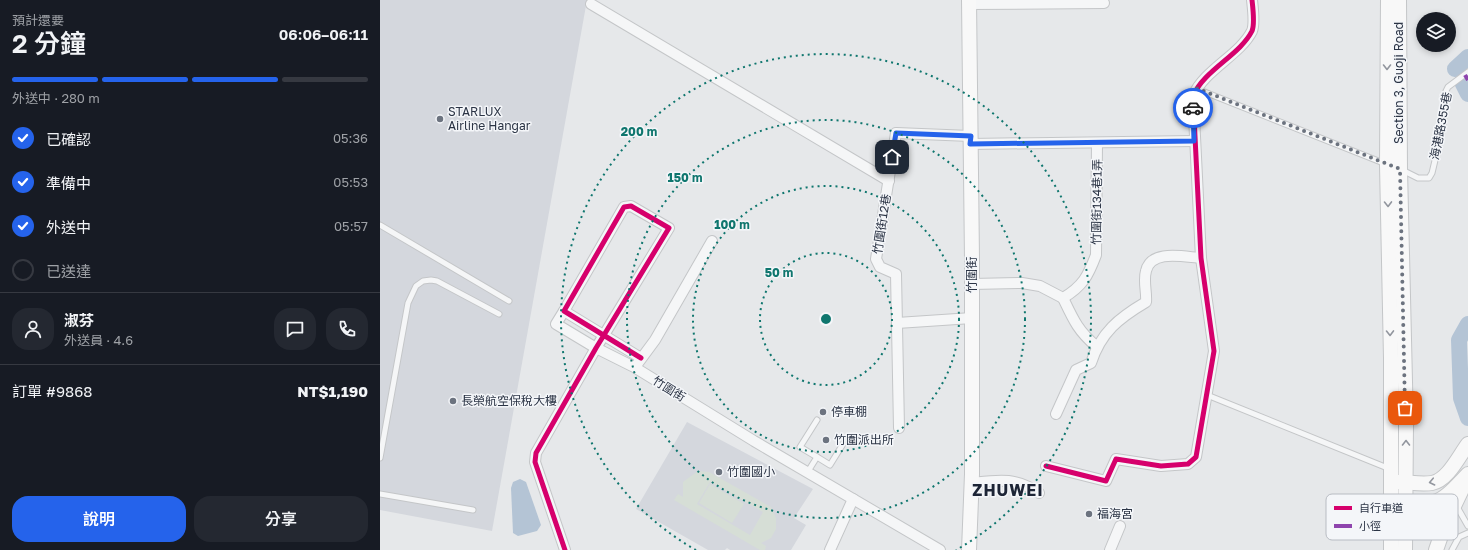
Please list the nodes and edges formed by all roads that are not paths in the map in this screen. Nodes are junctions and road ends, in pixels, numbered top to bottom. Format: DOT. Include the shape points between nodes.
graph roads {
  1 [pos="1252,0"];
  2 [pos="1388,0"];
  3 [pos="1399,0"];
  4 [pos="969,2"];
  5 [pos="1104,3"];
  6 [pos="591,4"];
  7 [pos="1468,72"];
  8 [pos="1196,88"];
  9 [pos="970,140"];
  10 [pos="1194,141"];
  11 [pos="1097,143"];
  12 [pos="1393,167"];
  13 [pos="889,181"];
  14 [pos="380,225"];
  15 [pos="712,241"];
  16 [pos="1201,258"];
  17 [pos="972,284"];
  18 [pos="1063,298"];
  19 [pos="509,301"];
  20 [pos="564,311"];
  21 [pos="499,314"];
  22 [pos="972,318"];
  23 [pos="897,324"];
  24 [pos="604,335"];
  25 [pos="1096,346"];
  26 [pos="596,348"];
  27 [pos="641,358"];
  28 [pos="634,367"];
  29 [pos="1207,395"];
  30 [pos="1056,414"];
  31 [pos="817,420"];
  32 [pos="899,428"];
  33 [pos="843,444"];
  34 [pos="1468,444"];
  35 [pos="817,457"];
  36 [pos="380,458"];
  37 [pos="1454,463"];
  38 [pos="1046,466"];
  39 [pos="1468,469"];
  40 [pos="808,473"];
  41 [pos="1468,474"];
  42 [pos="1391,476"];
  43 [pos="1468,478"];
  44 [pos="1406,482"];
  45 [pos="972,483"];
  46 [pos="1039,493"];
  47 [pos="380,494"];
  48 [pos="1392,494"];
  49 [pos="1406,494"];
  50 [pos="1447,494"];
  51 [pos="854,499"];
  52 [pos="1458,500"];
  53 [pos="1458,508"];
  54 [pos="473,510"];
  55 [pos="1120,526"];
  56 [pos="1468,526"];
  57 [pos="1468,533"];
  58 [pos="1458,539"];
  59 [pos="1391,540"];
  60 [pos="1405,540"];
  61 [pos="1440,540"];
  62 [pos="1457,540"];
  63 [pos="565,550"];
  64 [pos="830,550"];
  65 [pos="940,550"];
  66 [pos="969,550"];
  67 [pos="1110,550"];
  68 [pos="1391,550"];
  69 [pos="1405,550"];
  70 [pos="1436,550"];
  71 [pos="1452,550"];
  1 -- 8 [label="street" via="1253,30"];
  2 -- 12 [label="street, Section 3, Guoji Road, one-way"];
  3 -- 12 [label="street, Section 3, Guoji Road"];
  4 -- 5 [label="street"];
  4 -- 9 [label="street, 竹圍街"];
  6 -- 13 [label="street"];
  7 -- 12 [label="lane, 海港路355巷" via="1446,91 1443,127 1432,173 1428,178 1418,178"];
  8 -- 10 [label="street" via="1193,96"];
  8 -- 12 [label="lane, 海港路355巷"];
  9 -- 11 [label="street"];
  9 -- 13 [label="street, 竹圍街12巷" via="896,133"];
  9 -- 17 [label="street, 竹圍街"];
  10 -- 11 [label="street"];
  10 -- 16 [label="street"];
  11 -- 18 [label="street, 竹圍街134巷1弄" via="1096,255 1090,271 1077,289"];
  12 -- 42 [label="street, Section 3, Guoji Road, one-way"];
  44 -- 12 [label="street, Section 3, Guoji Road, one-way"];
  13 -- 23 [label="street, 竹圍街12巷" via="876,259 880,267 896,274"];
  14 -- 19 [label="lane"];
  15 -- 27 [label="street" via="655,340"];
  16 -- 25 [label="street" via="1167,256 1151,261 1145,271 1146,302 1123,315"];
  16 -- 29 [label="street" via="1214,351"];
  17 -- 18 [label="street" via="1022,283 1040,286"];
  17 -- 22 [label="street, 竹圍街"];
  18 -- 25 [label="street" via="1082,334"];
  20 -- 24 [label="street"];
  20 -- 24 [label="street" via="624,207 630,206 669,228"];
  20 -- 26 [label="street, 竹圍街" via="556,324"];
  21 -- 36 [label="lane" via="437,280 423,281 416,286 408,303"];
  22 -- 23 [label="street"];
  22 -- 45 [label="street, 竹圍街"];
  23 -- 32 [label="street, 竹圍街12巷"];
  24 -- 26 [label="street"];
  24 -- 27 [label="street"];
  25 -- 30 [label="street" via="1091,363 1076,370"];
  26 -- 28 [label="street, 竹圍街"];
  26 -- 63 [label="street" via="536,453 535,462"];
  27 -- 28 [label="street"];
  28 -- 40 [label="street, 竹圍街"];
  29 -- 38 [label="street" via="1196,457 1188,464 1161,466 1116,459 1106,481"];
  29 -- 42 [label="lane"];
  31 -- 35 [label="lane" via="800,447"];
  33 -- 35 [label="lane" via="830,465"];
  34 -- 37 [label="street"];
  35 -- 40 [label="lane"];
  37 -- 39 [label="street"];
  37 -- 44 [label="street, one-way" via="1445,475 1433,483"];
  40 -- 51 [label="street, 竹圍街"];
  41 -- 50 [label="street"];
  42 -- 44 [label="street"];
  42 -- 48 [label="street, Section 3, Guoji Road"];
  43 -- 52 [label="street"];
  44 -- 49 [label="street, Section 3, Guoji Road"];
  45 -- 46 [label="street" via="1012,480 1027,485"];
  45 -- 66 [label="street, 竹圍街"];
  47 -- 54 [label="lane"];
  51 -- 64 [label="street"];
  51 -- 65 [label="street, 竹圍街"];
  53 -- 56 [label="lane"];
  55 -- 67 [label="street"];
  57 -- 58 [label="lane"];
  59 -- 68 [label="street, Section 3, Guoji Road"];
  60 -- 69 [label="street, Section 3, Guoji Road"];
  61 -- 70 [label="street"];
  62 -- 71 [label="lane"];
}
